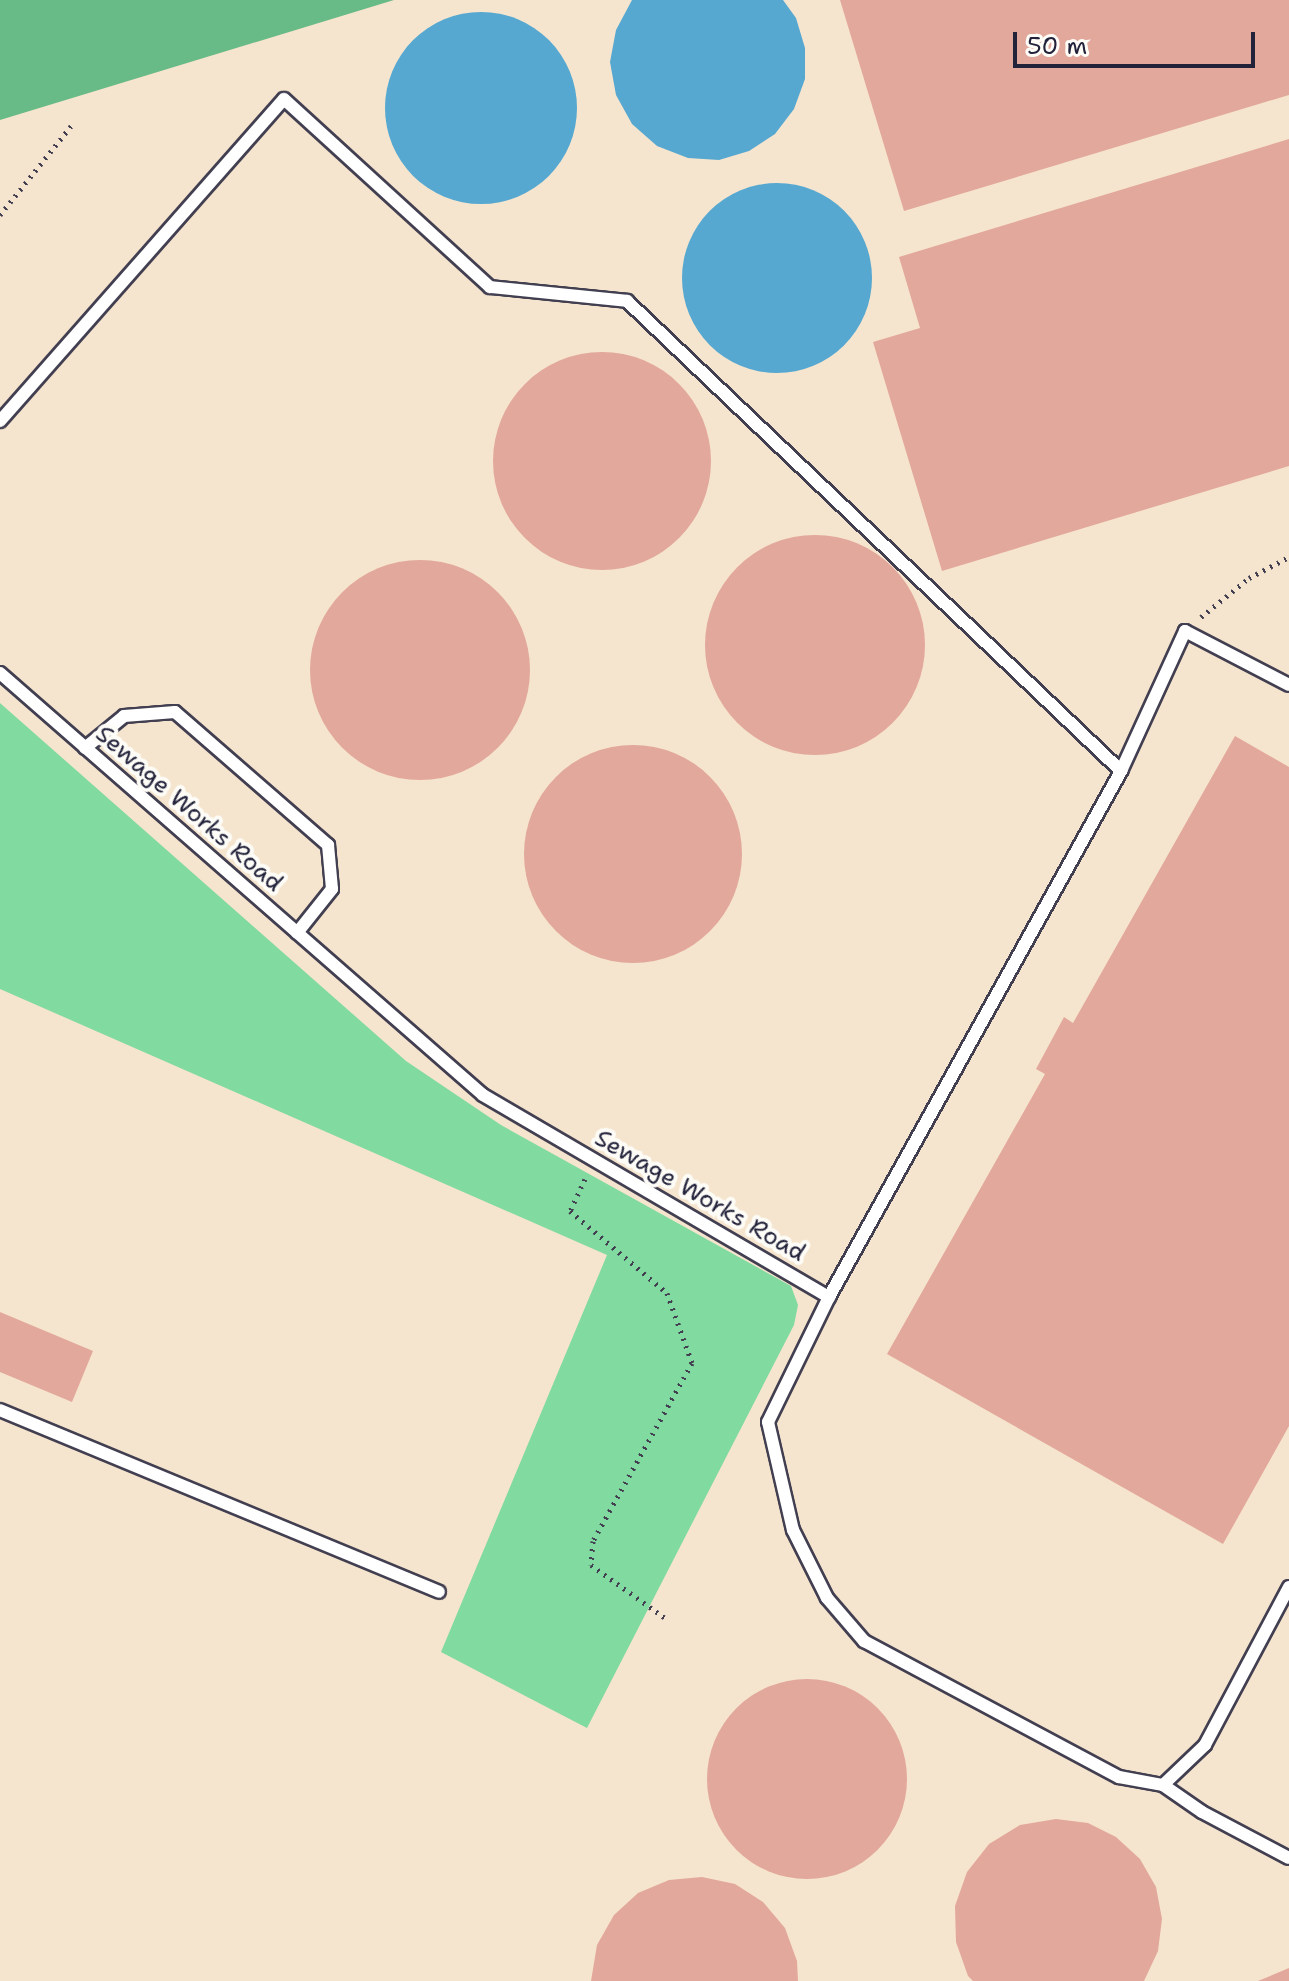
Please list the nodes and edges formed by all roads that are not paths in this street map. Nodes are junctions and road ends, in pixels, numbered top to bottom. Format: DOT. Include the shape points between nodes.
graph roads {
  1 [pos="0,421"];
  2 [pos="0,673"];
  3 [pos="1289,685"];
  4 [pos="85,748"];
  5 [pos="1121,771"];
  6 [pos="297,933"];
  7 [pos="829,1297"];
  8 [pos="0,1410"];
  9 [pos="1289,1587"];
  10 [pos="439,1592"];
  11 [pos="1163,1785"];
  12 [pos="1289,1858"];
  1 -- 5 [label="lane" via="284,99 490,287 627,301"];
  2 -- 4 [label="lane, Sewage Works Road"];
  3 -- 5 [label="lane" via="1185,631"];
  4 -- 6 [label="lane, Sewage Works Road"];
  4 -- 6 [label="lane" via="124,716 175,712 328,845 332,889"];
  5 -- 7 [label="lane"];
  6 -- 7 [label="lane, Sewage Works Road" via="483,1095"];
  7 -- 11 [label="lane" via="768,1422 793,1530 827,1598 864,1641 1119,1777"];
  8 -- 10 [label="lane"];
  9 -- 11 [label="lane" via="1205,1745"];
  11 -- 12 [label="lane"];
}
